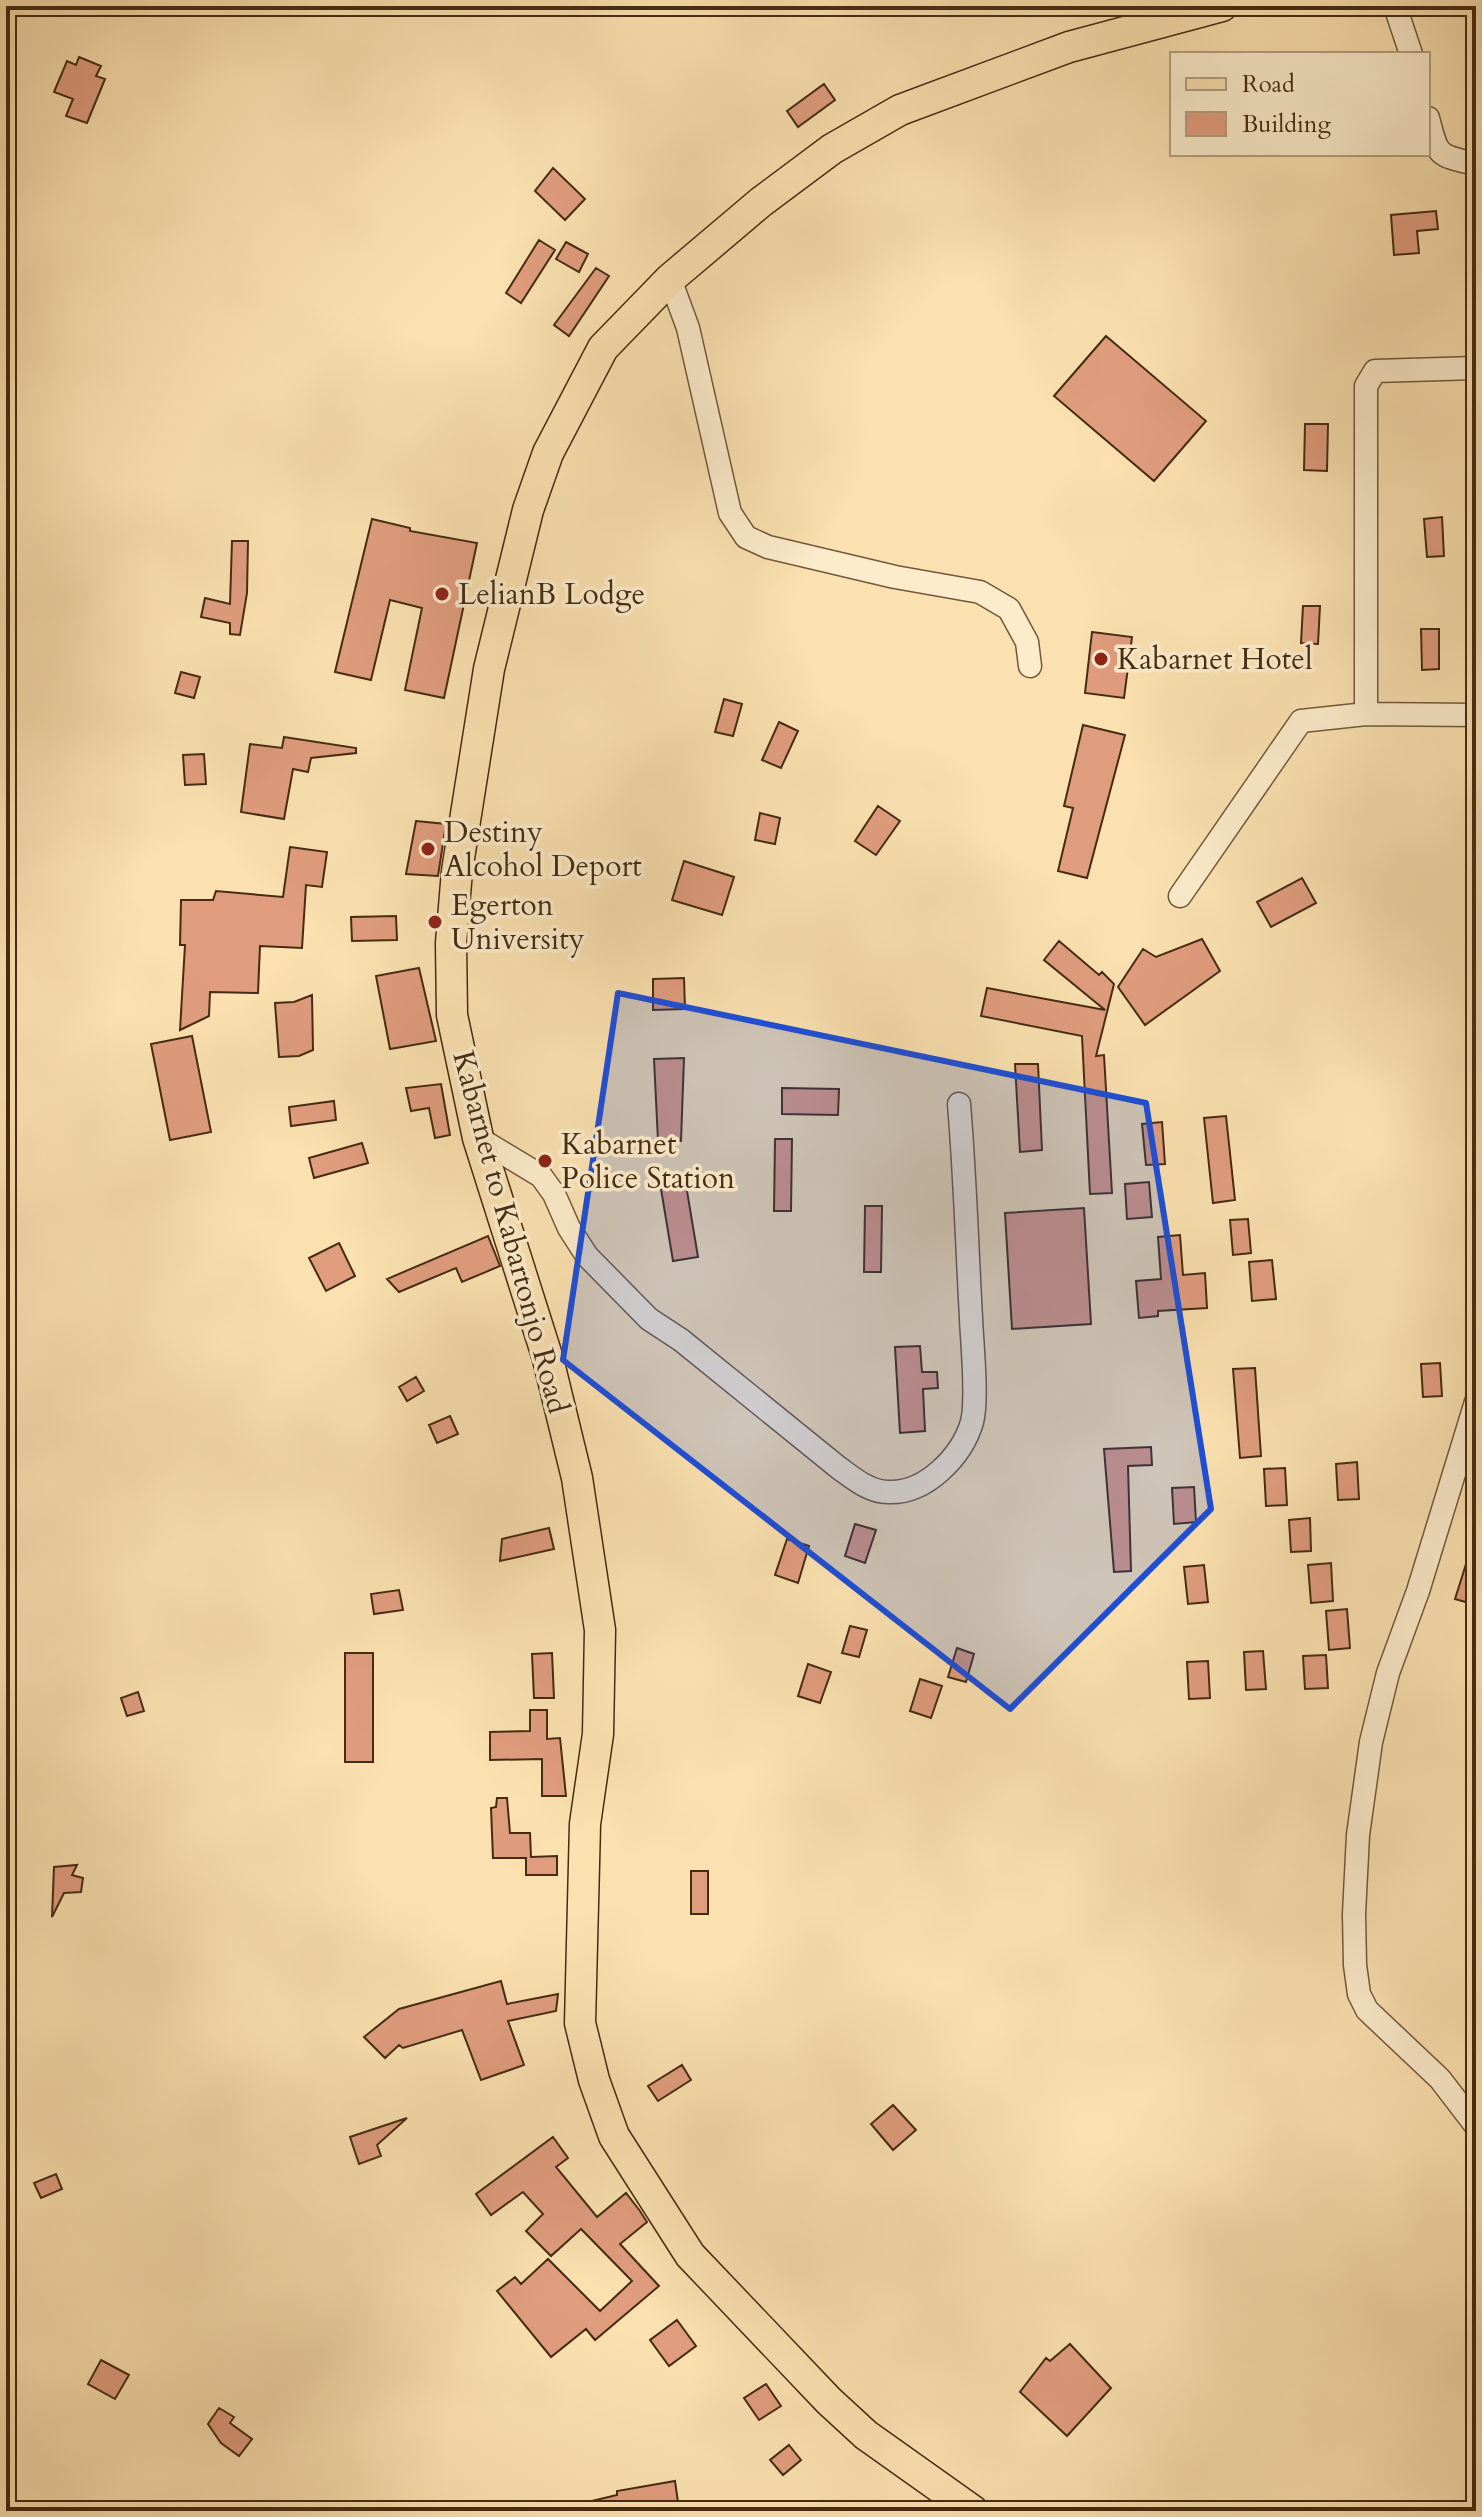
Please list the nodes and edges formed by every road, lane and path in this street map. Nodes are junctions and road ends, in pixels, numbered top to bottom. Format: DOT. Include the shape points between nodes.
graph roads {
  1 [pos="1222,6"];
  2 [pos="1395,6"];
  3 [pos="1410,52"];
  4 [pos="1430,125"];
  5 [pos="1476,164"];
  6 [pos="670,279"];
  7 [pos="1476,368"];
  8 [pos="1030,666"];
  9 [pos="1366,714"];
  10 [pos="1476,715"];
  11 [pos="1180,896"];
  12 [pos="959,1104"];
  13 [pos="478,1138"];
  14 [pos="1476,1402"];
  15 [pos="1476,2126"];
  16 [pos="973,2511"];
  1 -- 6 [label="main road, Kabarnet to Kabartonjo Road" via="1069,47 900,110 832,149"];
  2 -- 3 [label="street"];
  4 -- 5 [label="street" via="1437,150 1446,159"];
  6 -- 8 [label="street" via="688,328 730,513 746,537 820,561 980,592 1009,609 1027,642"];
  6 -- 13 [label="main road, Kabarnet to Kabartonjo Road" via="603,348 548,453 528,510 489,669 451,943 452,1015"];
  7 -- 9 [label="street" via="1375,371 1366,386"];
  9 -- 10 [label="street"];
  9 -- 11 [label="street" via="1301,721"];
  12 -- 13 [label="street" via="973,1420 960,1450 940,1472 907,1489 887,1492 863,1485 839,1468 649,1319 587,1256 541,1176"];
  13 -- 16 [label="main road, Kabarnet to Kabartonjo Road" via="548,1359 577,1478 600,1630 598,1734 585,1824 580,2023 614,2136 690,2255 767,2336 866,2435"];
  14 -- 15 [label="street" via="1388,1673 1371,1742 1354,1914 1355,1965 1367,2010 1440,2079"];
}
